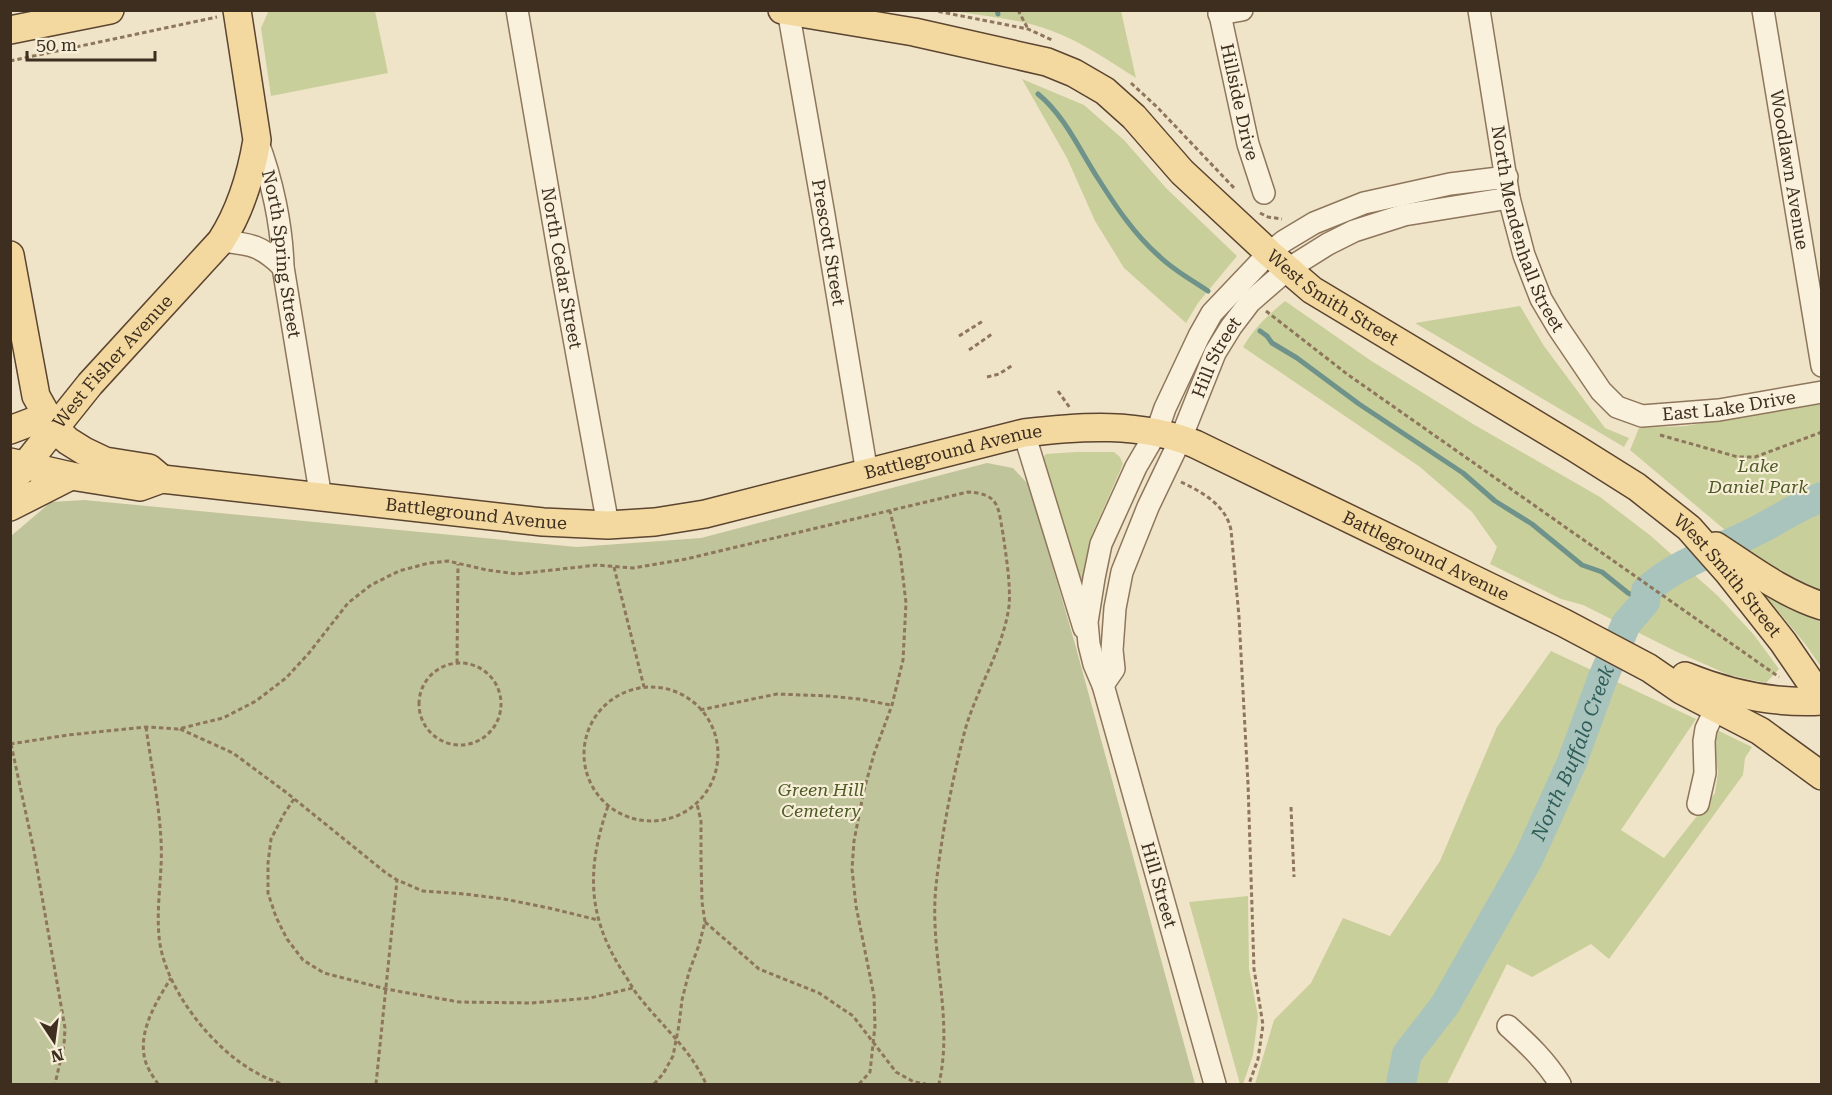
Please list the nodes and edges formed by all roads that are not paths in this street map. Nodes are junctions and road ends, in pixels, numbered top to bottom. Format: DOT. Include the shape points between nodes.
graph roads {
  1 [pos="110,10"];
  2 [pos="517,10"];
  3 [pos="1242,10"];
  4 [pos="1479,10"];
  5 [pos="1763,10"];
  6 [pos="786,11"];
  7 [pos="237,12"];
  8 [pos="1219,12"];
  9 [pos="10,30"];
  10 [pos="256,140"];
  11 [pos="1507,177"];
  12 [pos="1264,193"];
  13 [pos="1509,198"];
  14 [pos="221,241"];
  15 [pos="10,255"];
  16 [pos="1279,261"];
  17 [pos="283,267"];
  18 [pos="1821,366"];
  19 [pos="1821,392"];
  20 [pos="1639,416"];
  21 [pos="51,422"];
  22 [pos="10,429"];
  23 [pos="1024,433"];
  24 [pos="1169,435"];
  25 [pos="15,471"];
  26 [pos="867,473"];
  27 [pos="71,476"];
  28 [pos="162,479"];
  29 [pos="321,498"];
  30 [pos="10,507"];
  31 [pos="608,525"];
  32 [pos="1735,567"];
  33 [pos="1821,606"];
  34 [pos="1089,644"];
  35 [pos="1649,668"];
  36 [pos="1103,685"];
  37 [pos="1821,700"];
  38 [pos="1716,708"];
  39 [pos="1821,776"];
  40 [pos="1698,804"];
  41 [pos="1508,1026"];
  42 [pos="1215,1084"];
  43 [pos="1560,1084"];
  1 -- 9 [label="main road"];
  2 -- 31 [label="street, North Cedar Street"];
  3 -- 8 [label="street"];
  4 -- 11 [label="street, North Mendenhall Street"];
  5 -- 18 [label="street, Woodlawn Avenue"];
  6 -- 16 [label="main road, West Smith Street" via="914,32 1047,62 1074,73 1105,91 1134,117 1182,172"];
  6 -- 26 [label="street, Prescott Street"];
  7 -- 10 [label="main road, North Spring Street"];
  8 -- 12 [label="street, Hillside Drive" via="1248,144"];
  10 -- 14 [label="main road, West Fisher Avenue" via="244,194"];
  10 -- 17 [label="street, North Spring Street" via="268,170"];
  11 -- 13 [label="street, North Mendenhall Street"];
  11 -- 16 [label="street, Hill Street" via="1450,184 1364,203 1314,223 1284,241"];
  13 -- 16 [label="street, Hill Street" via="1384,220"];
  13 -- 20 [label="street, North Mendenhall Street" via="1524,255 1541,299 1557,326 1601,391 1617,407"];
  14 -- 17 [label="street" via="263,249"];
  14 -- 21 [label="main road, West Fisher Avenue"];
  15 -- 21 [label="main road" via="36,396"];
  16 -- 24 [label="street, Hill Street" via="1212,313 1166,408"];
  16 -- 32 [label="main road, West Smith Street" via="1312,290 1636,487"];
  17 -- 29 [label="street, North Spring Street"];
  19 -- 20 [label="street, East Lake Drive" via="1719,410"];
  21 -- 22 [label="main road"];
  21 -- 25 [label="main road, West Fisher Avenue"];
  21 -- 28 [label="main road" via="84,452 105,461 149,468"];
  23 -- 24 [label="main road, Battleground Avenue" via="1099,427"];
  23 -- 26 [label="main road, Battleground Avenue"];
  23 -- 34 [label="street, Hill Street"];
  24 -- 34 [label="street, Hill Street" via="1136,467 1101,544 1088,622"];
  24 -- 35 [label="main road, Battleground Avenue" via="1564,623"];
  24 -- 36 [label="street, Hill Street" via="1148,507 1122,572 1115,608 1114,669"];
  25 -- 27 [label="main road, Battleground Avenue"];
  26 -- 31 [label="main road, Battleground Avenue" via="705,514"];
  27 -- 28 [label="main road, Battleground Avenue" via="140,487"];
  27 -- 30 [label="main road"];
  28 -- 29 [label="main road, Battleground Avenue"];
  29 -- 31 [label="main road, Battleground Avenue" via="543,522"];
  32 -- 33 [label="main road"];
  32 -- 37 [label="main road, West Smith Street"];
  34 -- 36 [label="street, Hill Street"];
  35 -- 37 [label="main road" via="1670,670 1763,699"];
  35 -- 38 [label="main road, Battleground Avenue"];
  36 -- 42 [label="street, Hill Street"];
  38 -- 39 [label="main road, Battleground Avenue" via="1760,731"];
  38 -- 40 [label="street" via="1706,729 1705,773"];
  41 -- 43 [label="street" via="1549,1066"];
}
